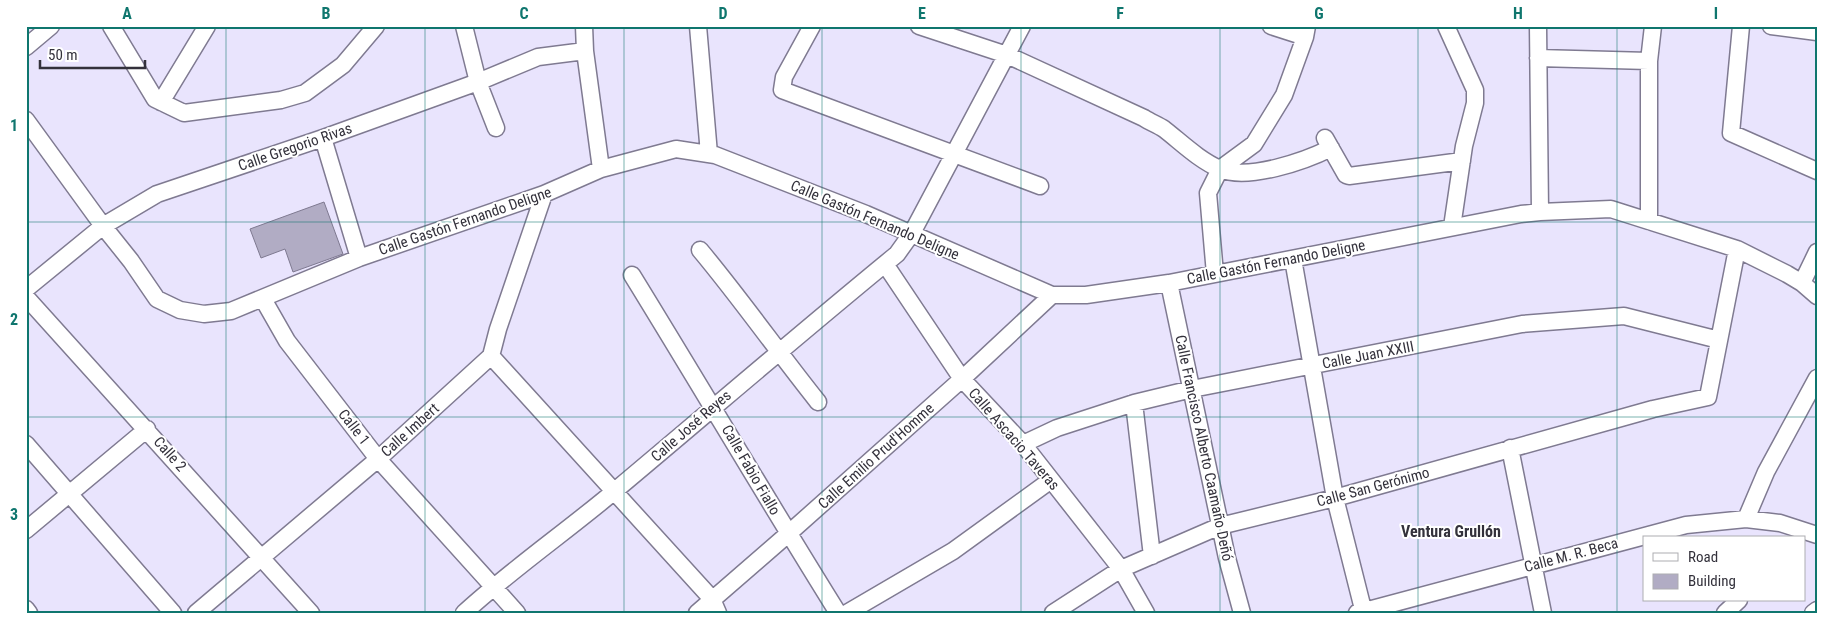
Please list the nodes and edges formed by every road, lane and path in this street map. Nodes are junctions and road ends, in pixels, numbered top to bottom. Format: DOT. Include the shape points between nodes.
graph roads {
  1 [pos="51,26"];
  2 [pos="111,26"];
  3 [pos="207,26"];
  4 [pos="376,26"];
  5 [pos="464,26"];
  6 [pos="584,26"];
  7 [pos="698,26"];
  8 [pos="812,26"];
  9 [pos="919,26"];
  10 [pos="1022,26"];
  11 [pos="1271,26"];
  12 [pos="1446,26"];
  13 [pos="1538,26"];
  14 [pos="1652,26"];
  15 [pos="1741,26"];
  16 [pos="1771,26"];
  17 [pos="1306,32"];
  18 [pos="1817,32"];
  19 [pos="26,46"];
  20 [pos="585,51"];
  21 [pos="1007,55"];
  22 [pos="1538,58"];
  23 [pos="1649,61"];
  24 [pos="478,82"];
  25 [pos="161,102"];
  26 [pos="26,120"];
  27 [pos="496,128"];
  28 [pos="322,138"];
  29 [pos="709,154"];
  30 [pos="953,154"];
  31 [pos="1462,161"];
  32 [pos="601,169"];
  33 [pos="1220,169"];
  34 [pos="1817,171"];
  35 [pos="1040,186"];
  36 [pos="544,194"];
  37 [pos="1540,212"];
  38 [pos="1649,222"];
  39 [pos="103,226"];
  40 [pos="1452,228"];
  41 [pos="912,234"];
  42 [pos="700,250"];
  43 [pos="1737,250"];
  44 [pos="1816,256"];
  45 [pos="359,258"];
  46 [pos="1292,259"];
  47 [pos="886,264"];
  48 [pos="1215,274"];
  49 [pos="632,275"];
  50 [pos="1169,283"];
  51 [pos="1802,283"];
  52 [pos="26,288"];
  53 [pos="1052,296"];
  54 [pos="1817,296"];
  55 [pos="26,297"];
  56 [pos="263,299"];
  57 [pos="1719,340"];
  58 [pos="778,352"];
  59 [pos="491,356"];
  60 [pos="1312,366"];
  61 [pos="1817,378"];
  62 [pos="962,379"];
  63 [pos="1192,389"];
  64 [pos="818,402"];
  65 [pos="1134,403"];
  66 [pos="713,406"];
  67 [pos="147,429"];
  68 [pos="26,444"];
  69 [pos="1023,444"];
  70 [pos="1510,448"];
  71 [pos="378,459"];
  72 [pos="1051,480"];
  73 [pos="615,491"];
  74 [pos="70,494"];
  75 [pos="1335,498"];
  76 [pos="1746,519"];
  77 [pos="1220,526"];
  78 [pos="26,530"];
  79 [pos="1777,530"];
  80 [pos="788,534"];
  81 [pos="1817,535"];
  82 [pos="1643,536"];
  83 [pos="1644,536"];
  84 [pos="262,556"];
  85 [pos="1152,556"];
  86 [pos="1534,565"];
  87 [pos="1121,569"];
  88 [pos="493,586"];
  89 [pos="1737,602"];
  90 [pos="715,606"];
  91 [pos="26,609"];
  92 [pos="1817,610"];
  93 [pos="1361,612"];
  94 [pos="29,613"];
  95 [pos="173,613"];
  96 [pos="196,613"];
  97 [pos="311,613"];
  98 [pos="464,613"];
  99 [pos="517,613"];
  100 [pos="697,613"];
  101 [pos="838,613"];
  102 [pos="846,613"];
  103 [pos="1053,613"];
  104 [pos="1146,613"];
  105 [pos="1242,613"];
  106 [pos="1543,613"];
  107 [pos="1726,613"];
  108 [pos="1813,613"];
  1 -- 19 [label="street"];
  2 -- 25 [label="street" via="155,99"];
  3 -- 25 [label="street"];
  4 -- 25 [label="street" via="343,65 305,93 282,100 184,112"];
  5 -- 24 [label="street"];
  6 -- 20 [label="street"];
  7 -- 29 [label="street"];
  8 -- 30 [label="street" via="784,77 782,90"];
  9 -- 21 [label="street"];
  10 -- 21 [label="street, Calle José Reyes"];
  11 -- 17 [label="street"];
  12 -- 31 [label="street" via="1475,90"];
  13 -- 22 [label="street"];
  14 -- 23 [label="street"];
  15 -- 34 [label="street" via="1731,133"];
  16 -- 18 [label="street"];
  17 -- 33 [label="street" via="1284,95 1254,144"];
  20 -- 24 [label="street, Calle Gregorio Rivas" via="538,57"];
  20 -- 32 [label="street"];
  21 -- 30 [label="street, Calle José Reyes"];
  21 -- 33 [label="street" via="1162,128 1188,150"];
  22 -- 23 [label="street"];
  22 -- 37 [label="street"];
  23 -- 38 [label="street"];
  24 -- 27 [label="street"];
  24 -- 28 [label="street, Calle Gregorio Rivas"];
  26 -- 39 [label="street, Calle Gastón Fernando Deligne"];
  28 -- 39 [label="street, Calle Gregorio Rivas" via="157,194"];
  28 -- 45 [label="street"];
  29 -- 32 [label="street, Calle Gastón Fernando Deligne" via="676,149"];
  29 -- 41 [label="street, Calle Gastón Fernando Deligne" via="858,210"];
  30 -- 35 [label="street"];
  30 -- 41 [label="street, Calle José Reyes"];
  31 -- 33 [label="street" via="1349,176 1328,143 1303,160 1256,172 1236,174"];
  31 -- 40 [label="street"];
  32 -- 36 [label="street, Calle Gastón Fernando Deligne"];
  33 -- 48 [label="street" via="1208,193"];
  36 -- 45 [label="street, Calle Gastón Fernando Deligne"];
  36 -- 59 [label="street"];
  37 -- 38 [label="street, Calle Gastón Fernando Deligne" via="1611,209"];
  37 -- 40 [label="street, Calle Gastón Fernando Deligne"];
  38 -- 43 [label="street, Calle Gastón Fernando Deligne"];
  39 -- 52 [label="street, Calle Gregorio Rivas"];
  39 -- 56 [label="street, Calle Gastón Fernando Deligne" via="156,299 180,310 204,314 231,311"];
  40 -- 46 [label="street, Calle Gastón Fernando Deligne"];
  41 -- 47 [label="street, Calle José Reyes"];
  41 -- 53 [label="street, Calle Gastón Fernando Deligne"];
  42 -- 58 [label="street"];
  43 -- 51 [label="street, Calle Gastón Fernando Deligne"];
  43 -- 57 [label="street"];
  44 -- 51 [label="street"];
  45 -- 56 [label="street, Calle Gastón Fernando Deligne"];
  46 -- 48 [label="street, Calle Gastón Fernando Deligne"];
  46 -- 60 [label="street"];
  47 -- 58 [label="street, Calle José Reyes"];
  47 -- 62 [label="street, Calle Ascacio Taveras"];
  48 -- 50 [label="street, Calle Gastón Fernando Deligne"];
  49 -- 66 [label="street, Calle Fabio Fiallo"];
  50 -- 53 [label="street, Calle Gastón Fernando Deligne" via="1086,296"];
  50 -- 63 [label="street, Calle Francisco Alberto Caamaño Deñó"];
  51 -- 54 [label="street, Calle Gastón Fernando Deligne"];
  53 -- 62 [label="street, Calle Emilio Prud'Homme"];
  55 -- 67 [label="street, Calle 2"];
  56 -- 71 [label="street, Calle 1" via="287,342"];
  57 -- 60 [label="street, Calle Juan XXIII" via="1624,316 1522,324"];
  57 -- 70 [label="street, Calle San Gerónimo" via="1708,397"];
  58 -- 64 [label="street"];
  58 -- 66 [label="street, Calle José Reyes"];
  59 -- 71 [label="street, Calle Imbert"];
  59 -- 73 [label="street"];
  60 -- 63 [label="street, Calle Juan XXIII"];
  60 -- 75 [label="street"];
  61 -- 76 [label="street" via="1766,472"];
  62 -- 69 [label="street, Calle Ascacio Taveras"];
  62 -- 80 [label="street, Calle Emilio Prud'Homme"];
  63 -- 65 [label="street, Calle Juan XXIII"];
  63 -- 77 [label="street, Calle Francisco Alberto Caamaño Deñó"];
  65 -- 69 [label="street, Calle Juan XXIII" via="1056,428"];
  65 -- 85 [label="street"];
  66 -- 73 [label="street, Calle José Reyes"];
  66 -- 80 [label="street, Calle Fabio Fiallo"];
  67 -- 74 [label="street"];
  67 -- 84 [label="street, Calle 2"];
  68 -- 74 [label="street"];
  69 -- 72 [label="street, Calle Ascacio Taveras"];
  70 -- 75 [label="street, Calle San Gerónimo"];
  70 -- 86 [label="street"];
  71 -- 84 [label="street, Calle Imbert"];
  71 -- 88 [label="street, Calle 1"];
  72 -- 87 [label="street, Calle Ascacio Taveras"];
  72 -- 102 [label="street" via="953,550"];
  73 -- 88 [label="street, Calle José Reyes"];
  73 -- 90 [label="street"];
  74 -- 78 [label="street"];
  74 -- 95 [label="street"];
  75 -- 77 [label="street, Calle San Gerónimo"];
  75 -- 93 [label="street"];
  76 -- 79 [label="street, Calle M. R. Beca"];
  76 -- 83 [label="street, Calle M. R. Beca" via="1686,525"];
  77 -- 85 [label="street, Calle San Gerónimo"];
  77 -- 105 [label="street, Calle Francisco Alberto Caamaño Deñó"];
  79 -- 81 [label="street, Calle M. R. Beca"];
  80 -- 90 [label="street, Calle Emilio Prud'Homme"];
  80 -- 101 [label="street, Calle Fabio Fiallo"];
  82 -- 86 [label="street, Calle M. R. Beca"];
  84 -- 96 [label="street, Calle Imbert"];
  84 -- 97 [label="street, Calle 2"];
  85 -- 87 [label="street, Calle San Gerónimo"];
  86 -- 93 [label="street, Calle M. R. Beca"];
  86 -- 106 [label="street"];
  87 -- 103 [label="street, Calle San Gerónimo"];
  87 -- 104 [label="street, Calle Ascacio Taveras"];
  88 -- 98 [label="street, Calle José Reyes"];
  88 -- 99 [label="street, Calle 1"];
  89 -- 107 [label="street"];
  90 -- 100 [label="street, Calle Emilio Prud'Homme"];
  91 -- 94 [label="street"];
  92 -- 108 [label="street"];
}
